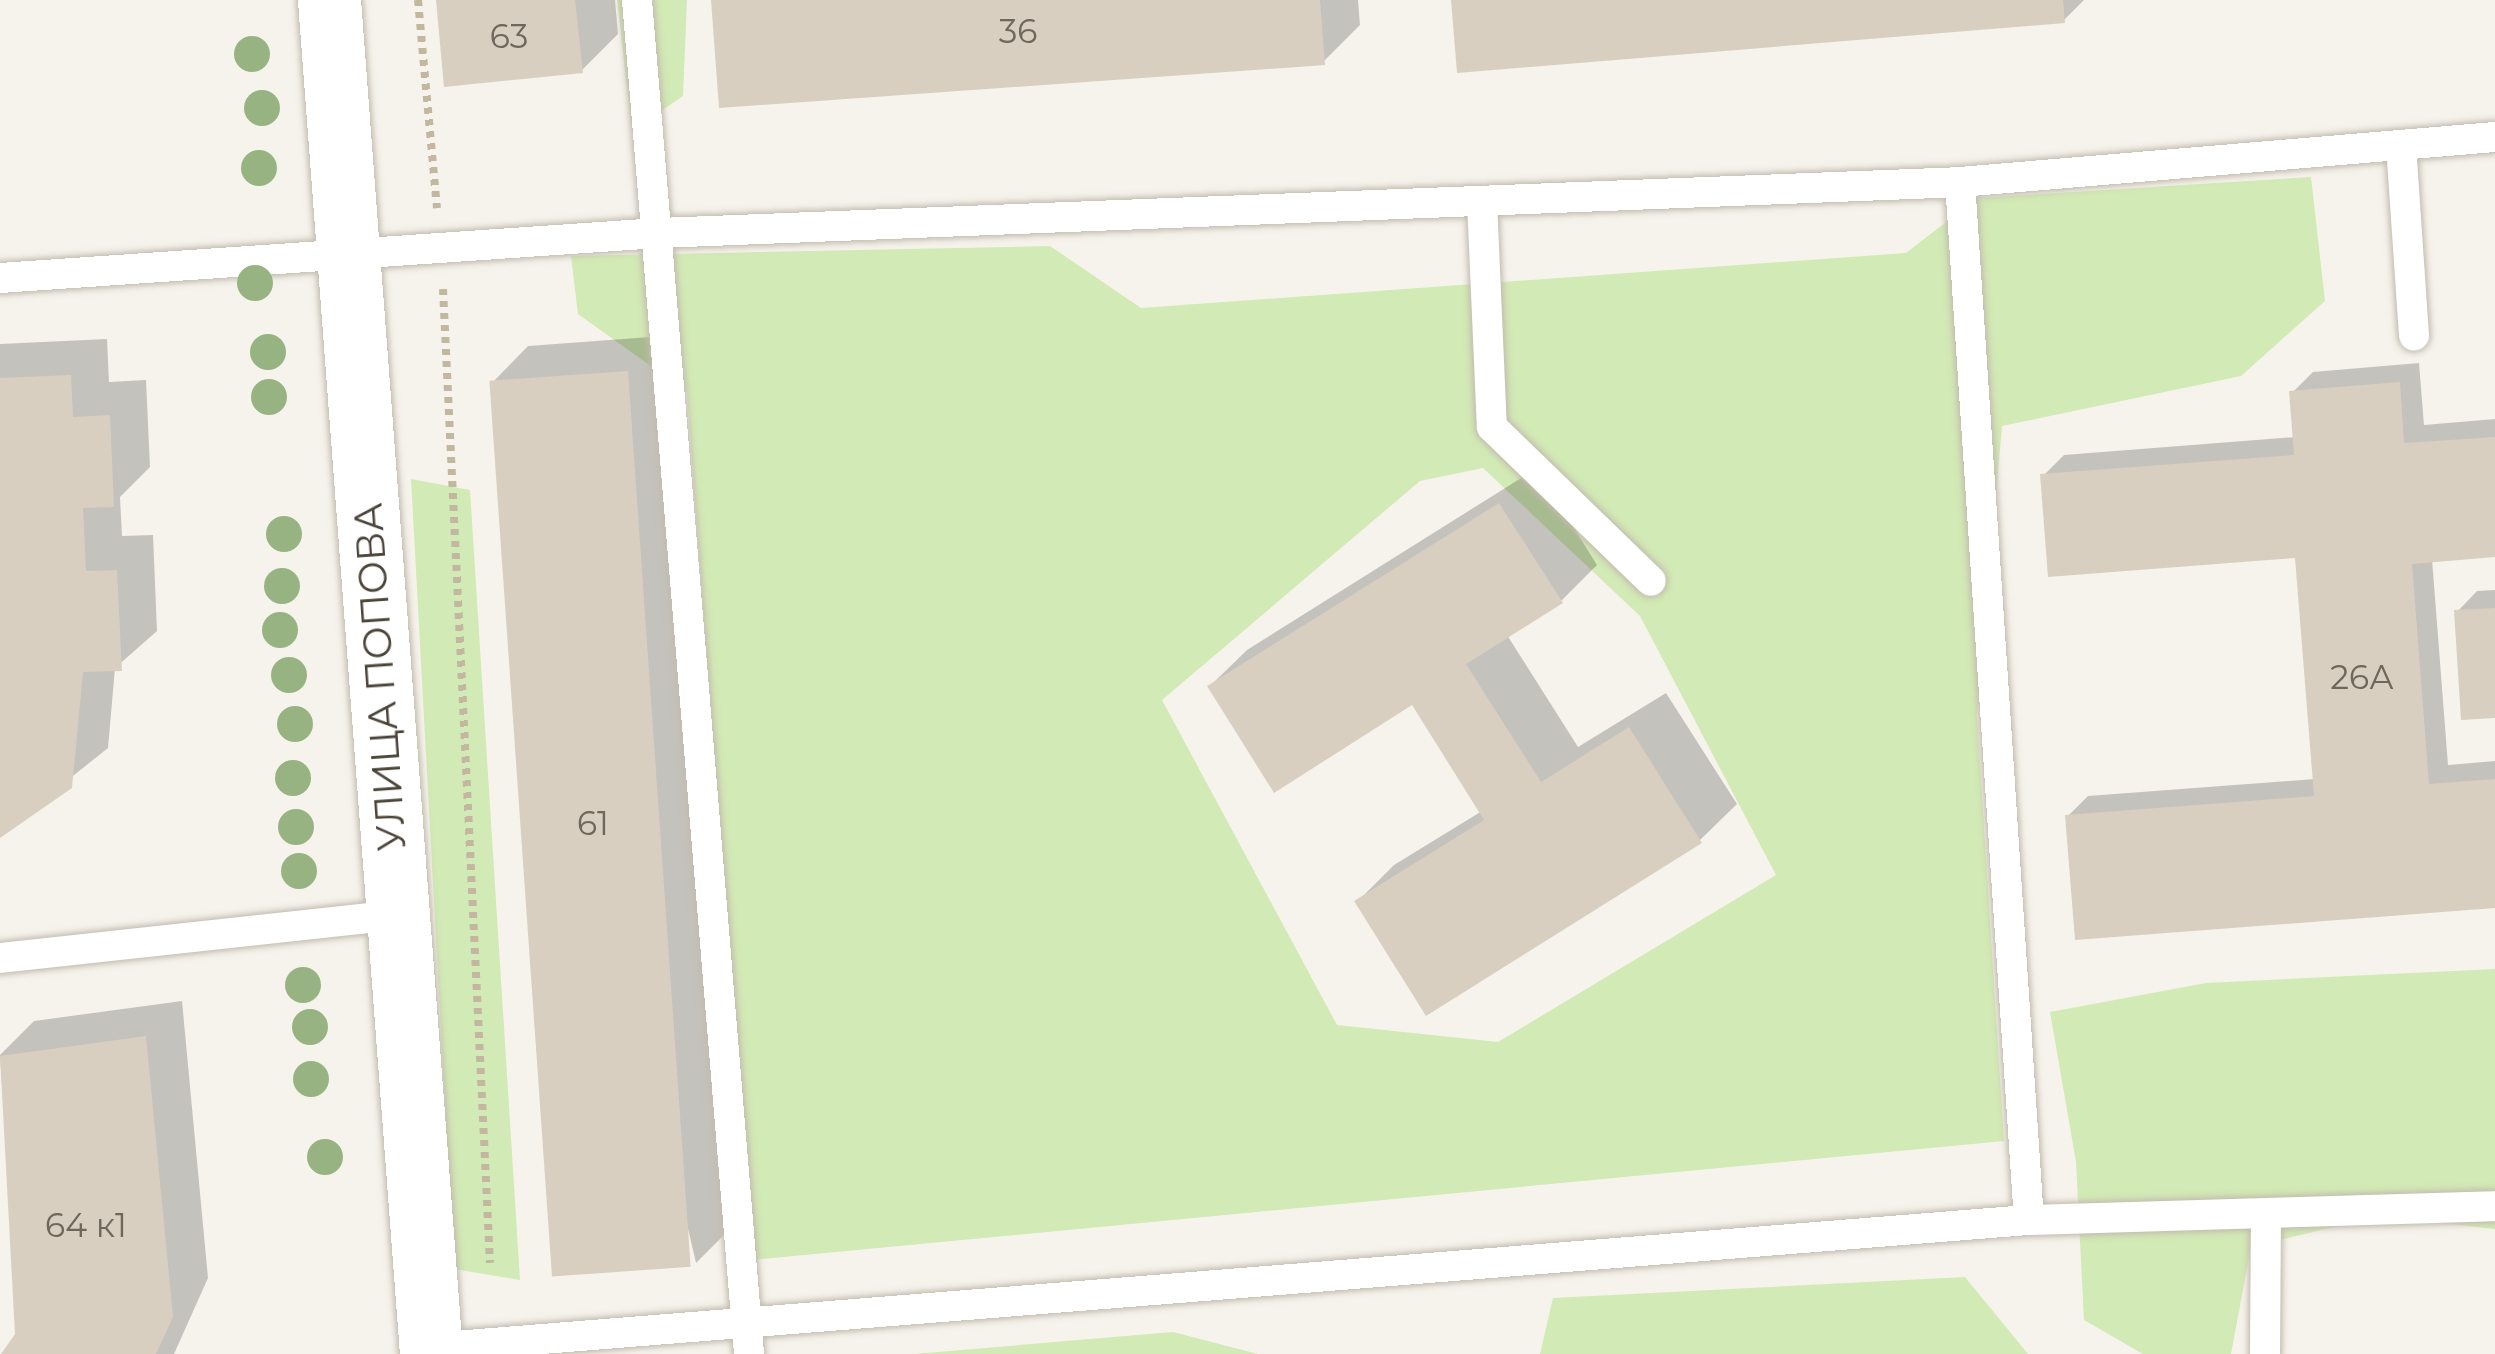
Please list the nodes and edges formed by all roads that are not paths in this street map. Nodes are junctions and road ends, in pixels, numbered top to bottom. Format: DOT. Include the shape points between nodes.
graph roads {
  1 [pos="329,0"];
  2 [pos="637,0"];
  3 [pos="2495,137"];
  4 [pos="2401,145"];
  5 [pos="1960,182"];
  6 [pos="1482,201"];
  7 [pos="659,233"];
  8 [pos="349,256"];
  9 [pos="0,278"];
  10 [pos="2414,336"];
  11 [pos="1651,581"];
  12 [pos="397,915"];
  13 [pos="0,958"];
  14 [pos="2495,1206"];
  15 [pos="2266,1217"];
  16 [pos="2030,1220"];
  17 [pos="747,1338"];
  18 [pos="431,1351"];
  19 [pos="2265,1354"];
  1 -- 8 [label="street, УЛИЦА ПОПОВА"];
  2 -- 7 [label="lane"];
  3 -- 4 [label="lane"];
  4 -- 5 [label="lane"];
  4 -- 10 [label="lane"];
  5 -- 6 [label="lane"];
  5 -- 16 [label="lane"];
  6 -- 7 [label="lane"];
  6 -- 11 [label="lane" via="1492,427"];
  7 -- 8 [label="lane"];
  7 -- 17 [label="lane"];
  8 -- 9 [label="lane"];
  8 -- 12 [label="street, УЛИЦА ПОПОВА"];
  12 -- 13 [label="lane"];
  12 -- 18 [label="street, УЛИЦА ПОПОВА"];
  14 -- 15 [label="lane"];
  15 -- 16 [label="lane"];
  15 -- 19 [label="lane"];
  16 -- 17 [label="lane"];
  17 -- 18 [label="lane"];
}
